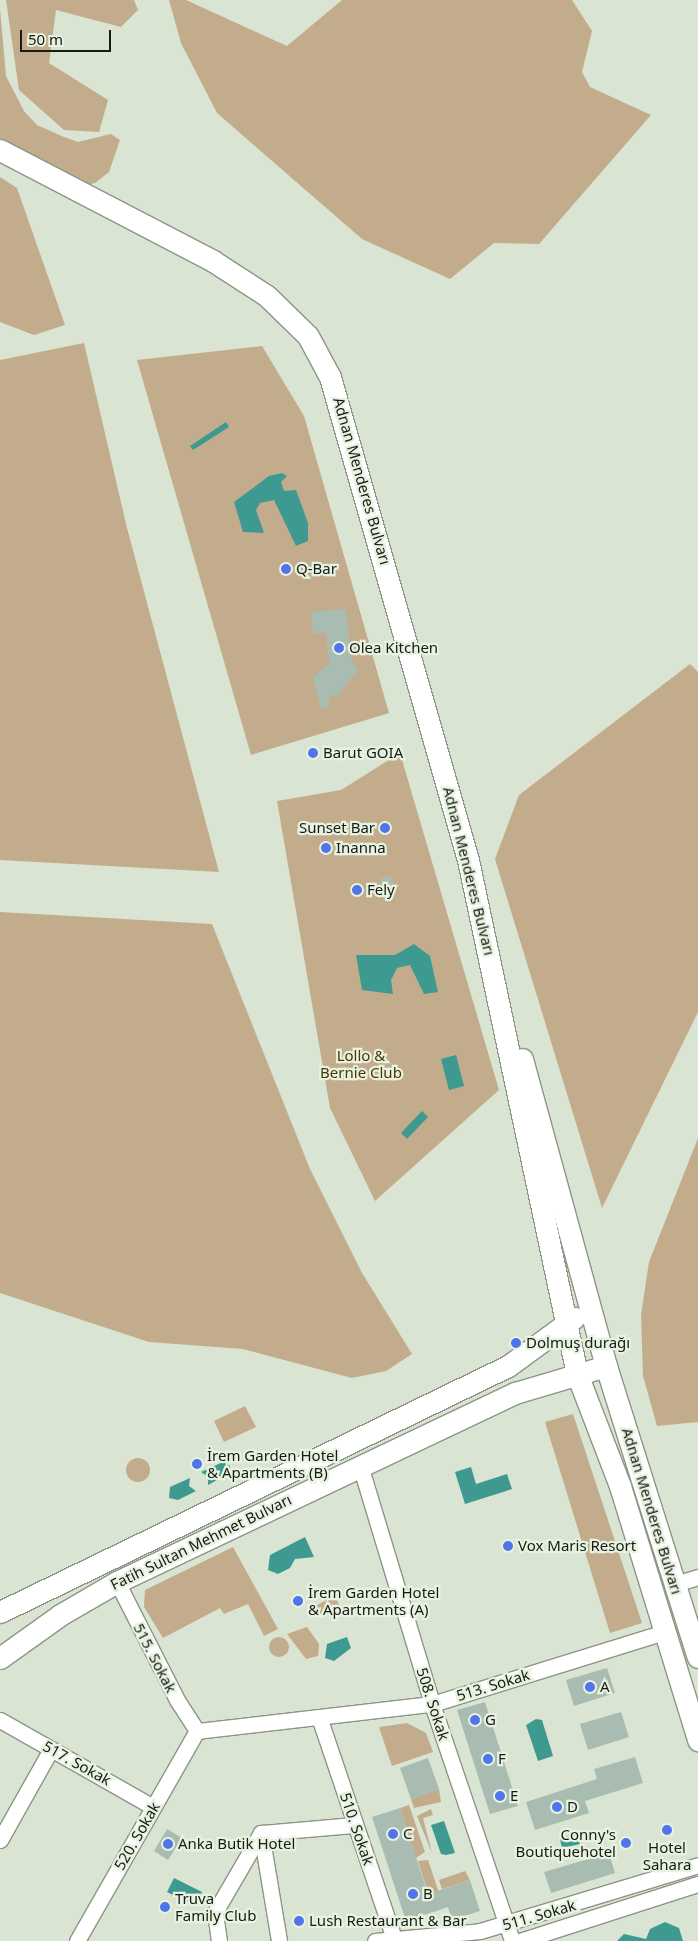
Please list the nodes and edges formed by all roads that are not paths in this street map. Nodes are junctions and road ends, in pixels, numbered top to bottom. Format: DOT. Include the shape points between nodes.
graph roads {
  1 [pos="0,150"];
  2 [pos="496,980"];
  3 [pos="591,1312"];
  4 [pos="564,1321"];
  5 [pos="606,1366"];
  6 [pos="577,1374"];
  7 [pos="360,1466"];
  8 [pos="698,1577"];
  9 [pos="117,1582"];
  10 [pos="675,1584"];
  11 [pos="0,1612"];
  12 [pos="664,1632"];
  13 [pos="698,1657"];
  14 [pos="0,1658"];
  15 [pos="432,1704"];
  16 [pos="319,1716"];
  17 [pos="0,1720"];
  18 [pos="197,1731"];
  19 [pos="698,1740"];
  20 [pos="52,1749"];
  21 [pos="153,1807"];
  22 [pos="355,1825"];
  23 [pos="260,1833"];
  24 [pos="0,1840"];
  25 [pos="698,1865"];
  26 [pos="698,1884"];
  27 [pos="507,1924"];
  28 [pos="395,1940"];
  29 [pos="77,1941"];
  30 [pos="219,1941"];
  31 [pos="279,1941"];
  32 [pos="375,1941"];
  33 [pos="512,1941"];
  34 [pos="520,1941"];
  1 -- 2 [label="main road, Adnan Menderes Bulvarı" via="213,261 267,296 308,336 330,377 347,424 468,860"];
  2 -- 3 [label="main road, Adnan Menderes Bulvarı"];
  2 -- 4 [label="main road, Adnan Menderes Bulvarı"];
  3 -- 4 [label="main road, Fatih Sultan Mehmet Bulvarı"];
  3 -- 5 [label="main road, Adnan Menderes Bulvarı"];
  4 -- 6 [label="main road, Adnan Menderes Bulvarı"];
  4 -- 11 [label="main road, Fatih Sultan Mehmet Bulvarı" via="508,1366"];
  5 -- 6 [label="main road, Fatih Sultan Mehmet Bulvarı"];
  5 -- 10 [label="main road, Adnan Menderes Bulvarı"];
  6 -- 7 [label="main road, Fatih Sultan Mehmet Bulvarı" via="515,1393"];
  6 -- 12 [label="main road, Adnan Menderes Bulvarı" via="620,1486"];
  7 -- 9 [label="main road, Fatih Sultan Mehmet Bulvarı"];
  7 -- 15 [label="street, 508. Sokak"];
  8 -- 10 [label="street"];
  9 -- 14 [label="main road, Fatih Sultan Mehmet Bulvarı" via="60,1615"];
  9 -- 18 [label="street, 515. Sokak" via="177,1700"];
  10 -- 13 [label="main road, Adnan Menderes Bulvarı"];
  12 -- 15 [label="street, 513. Sokak"];
  12 -- 19 [label="main road, Adnan Menderes Bulvarı"];
  15 -- 16 [label="street, 513. Sokak"];
  15 -- 27 [label="street, 508. Sokak"];
  16 -- 18 [label="street, 513. Sokak"];
  16 -- 22 [label="street, 510. Sokak"];
  17 -- 20 [label="street, 517. Sokak"];
  18 -- 21 [label="street, 520. Sokak"];
  20 -- 21 [label="street, 517. Sokak"];
  20 -- 24 [label="street"];
  21 -- 29 [label="street, 520. Sokak"];
  22 -- 23 [label="street"];
  22 -- 28 [label="street, 510. Sokak"];
  23 -- 30 [label="street" via="215,1912"];
  23 -- 31 [label="street"];
  25 -- 27 [label="street, 511. Sokak"];
  26 -- 34 [label="street, 511. Sokak"];
  27 -- 28 [label="street, 511. Sokak"];
  27 -- 33 [label="street, 508. Sokak"];
  28 -- 32 [label="street, 511. Sokak"];
}
